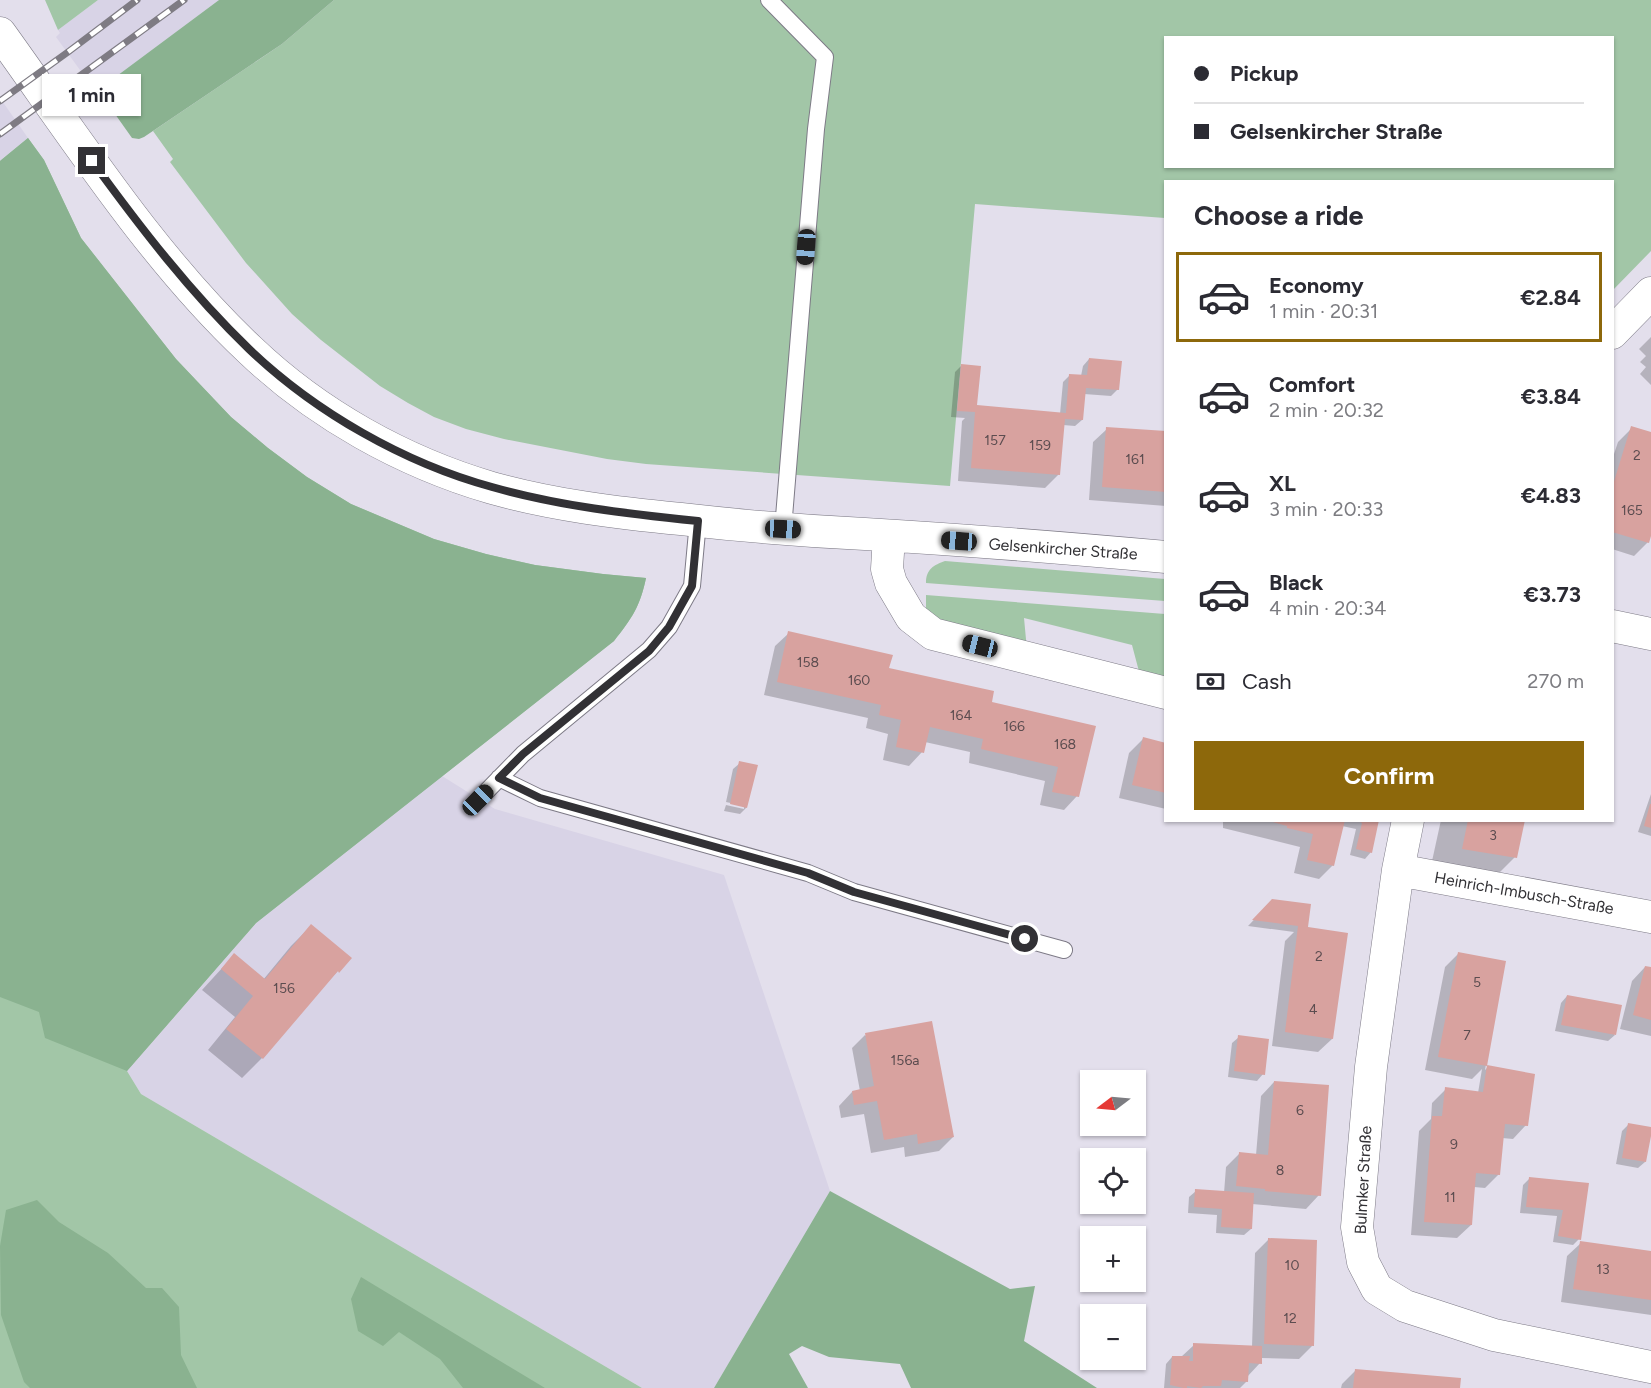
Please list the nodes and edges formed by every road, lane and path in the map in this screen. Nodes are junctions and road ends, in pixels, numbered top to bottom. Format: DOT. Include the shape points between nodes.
graph roads {
  1 [pos="769,0"];
  2 [pos="0,33"];
  3 [pos="1651,293"];
  4 [pos="1614,331"];
  5 [pos="698,521"];
  6 [pos="783,529"];
  7 [pos="889,536"];
  8 [pos="1164,557"];
  9 [pos="1614,626"];
  10 [pos="1651,634"];
  11 [pos="1164,692"];
  12 [pos="499,778"];
  13 [pos="478,800"];
  14 [pos="1408,822"];
  15 [pos="1398,870"];
  16 [pos="1651,917"];
  17 [pos="1064,950"];
  18 [pos="1651,1367"];
  1 -- 6 [label="lane" via="825,57"];
  2 -- 5 [label="street, Gelsenkircher Straße" via="164,256 250,350 312,400 371,437 482,484 582,507"];
  3 -- 4 [label="street"];
  5 -- 6 [label="street, Gelsenkircher Straße"];
  5 -- 12 [label="lane" via="692,586 669,627 649,651"];
  6 -- 7 [label="street, Gelsenkircher Straße"];
  7 -- 8 [label="street, Gelsenkircher Straße"];
  7 -- 11 [label="street" via="887,569 891,583 910,617 933,634"];
  9 -- 10 [label="street"];
  12 -- 13 [label="lane"];
  12 -- 17 [label="lane" via="540,798"];
  14 -- 15 [label="street, Bulmker Straße"];
  15 -- 16 [label="street, Heinrich-Imbusch-Straße"];
  15 -- 18 [label="street, Bulmker Straße" via="1369,1090 1357,1227 1363,1262 1377,1289 1405,1306 1494,1335"];
}
